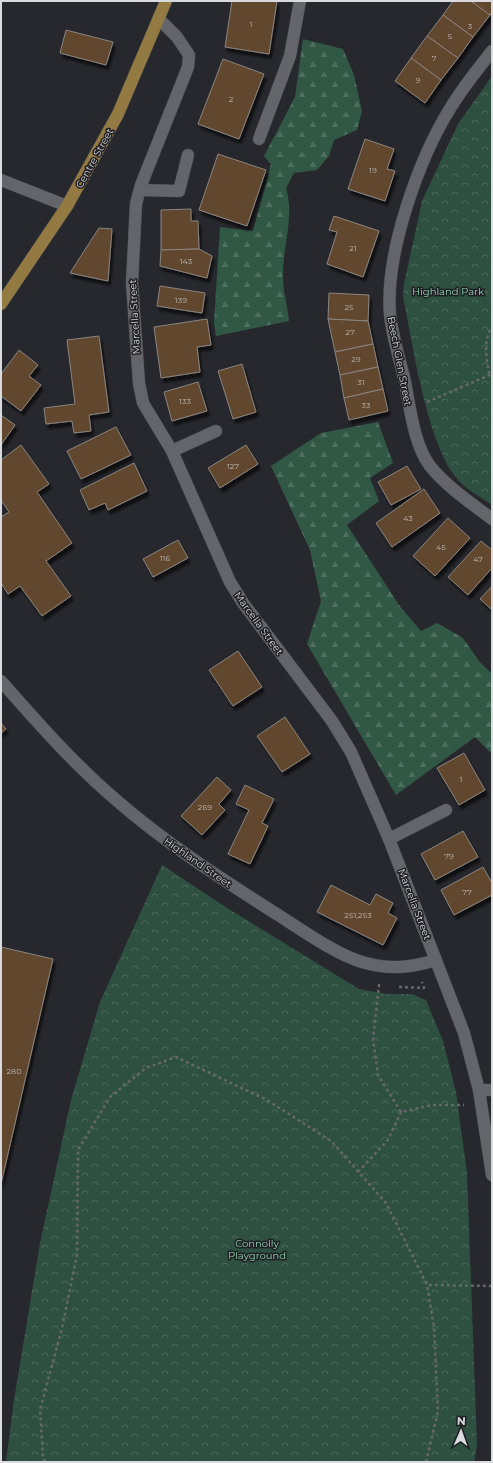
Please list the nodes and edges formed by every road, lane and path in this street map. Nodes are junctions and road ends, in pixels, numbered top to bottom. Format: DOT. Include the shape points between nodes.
graph roads {
  1 [pos="166,1"];
  2 [pos="300,1"];
  3 [pos="159,19"];
  4 [pos="492,51"];
  5 [pos="260,139"];
  6 [pos="188,155"];
  7 [pos="1,180"];
  8 [pos="140,190"];
  9 [pos="68,206"];
  10 [pos="1,304"];
  11 [pos="492,327"];
  12 [pos="490,374"];
  13 [pos="410,410"];
  14 [pos="216,431"];
  15 [pos="172,450"];
  16 [pos="492,519"];
  17 [pos="1,681"];
  18 [pos="446,810"];
  19 [pos="389,839"];
  20 [pos="436,960"];
  21 [pos="417,966"];
  22 [pos="386,986"];
  23 [pos="394,986"];
  24 [pos="479,1090"];
  25 [pos="492,1090"];
  26 [pos="482,1105"];
  27 [pos="401,1112"];
  28 [pos="358,1172"];
  29 [pos="492,1175"];
  30 [pos="427,1285"];
  31 [pos="492,1286"];
  32 [pos="45,1462"];
  33 [pos="426,1462"];
  1 -- 3 [label="main road, Centre Street"];
  2 -- 5 [label="street" via="290,56"];
  3 -- 8 [label="street, Marcella Street" via="177,37 189,55 188,67"];
  3 -- 9 [label="main road, Centre Street" via="118,114"];
  4 -- 13 [label="street, Beech Glen Street" via="451,107 439,130 407,205 394,252 390,314"];
  6 -- 8 [label="street" via="179,191"];
  7 -- 9 [label="street"];
  8 -- 15 [label="street, Marcella Street" via="136,204 132,283 138,383 143,403"];
  9 -- 10 [label="main road, Centre Street"];
  11 -- 12 [label="path" via="486,338 485,348"];
  12 -- 13 [label="path"];
  13 -- 16 [label="street, Beech Glen Street" via="421,448 430,465 459,494"];
  14 -- 15 [label="street"];
  15 -- 19 [label="street, Marcella Street" via="230,582 344,739"];
  17 -- 21 [label="street, Highland Street" via="94,780 157,833 203,866 325,944 361,962 386,967"];
  18 -- 19 [label="street"];
  19 -- 20 [label="street, Marcella Street"];
  20 -- 21 [label="street, Highland Street"];
  20 -- 24 [label="street, Marcella Street" via="464,1033"];
  21 -- 23 [label="path" via="424,988"];
  22 -- 27 [label="path" via="379,985 372,1039 378,1075"];
  24 -- 25 [label="street"];
  24 -- 26 [label="street, Marcella Street"];
  26 -- 27 [label="path" via="432,1105"];
  26 -- 29 [label="street, Marcella Street"];
  27 -- 28 [label="path" via="388,1140"];
  28 -- 30 [label="path" via="386,1202"];
  28 -- 32 [label="path" via="332,1141 267,1100 176,1057 146,1068 110,1096 78,1150 77,1255 62,1328 40,1410"];
  30 -- 31 [label="path"];
  30 -- 33 [label="path" via="434,1327 438,1411"];
}
